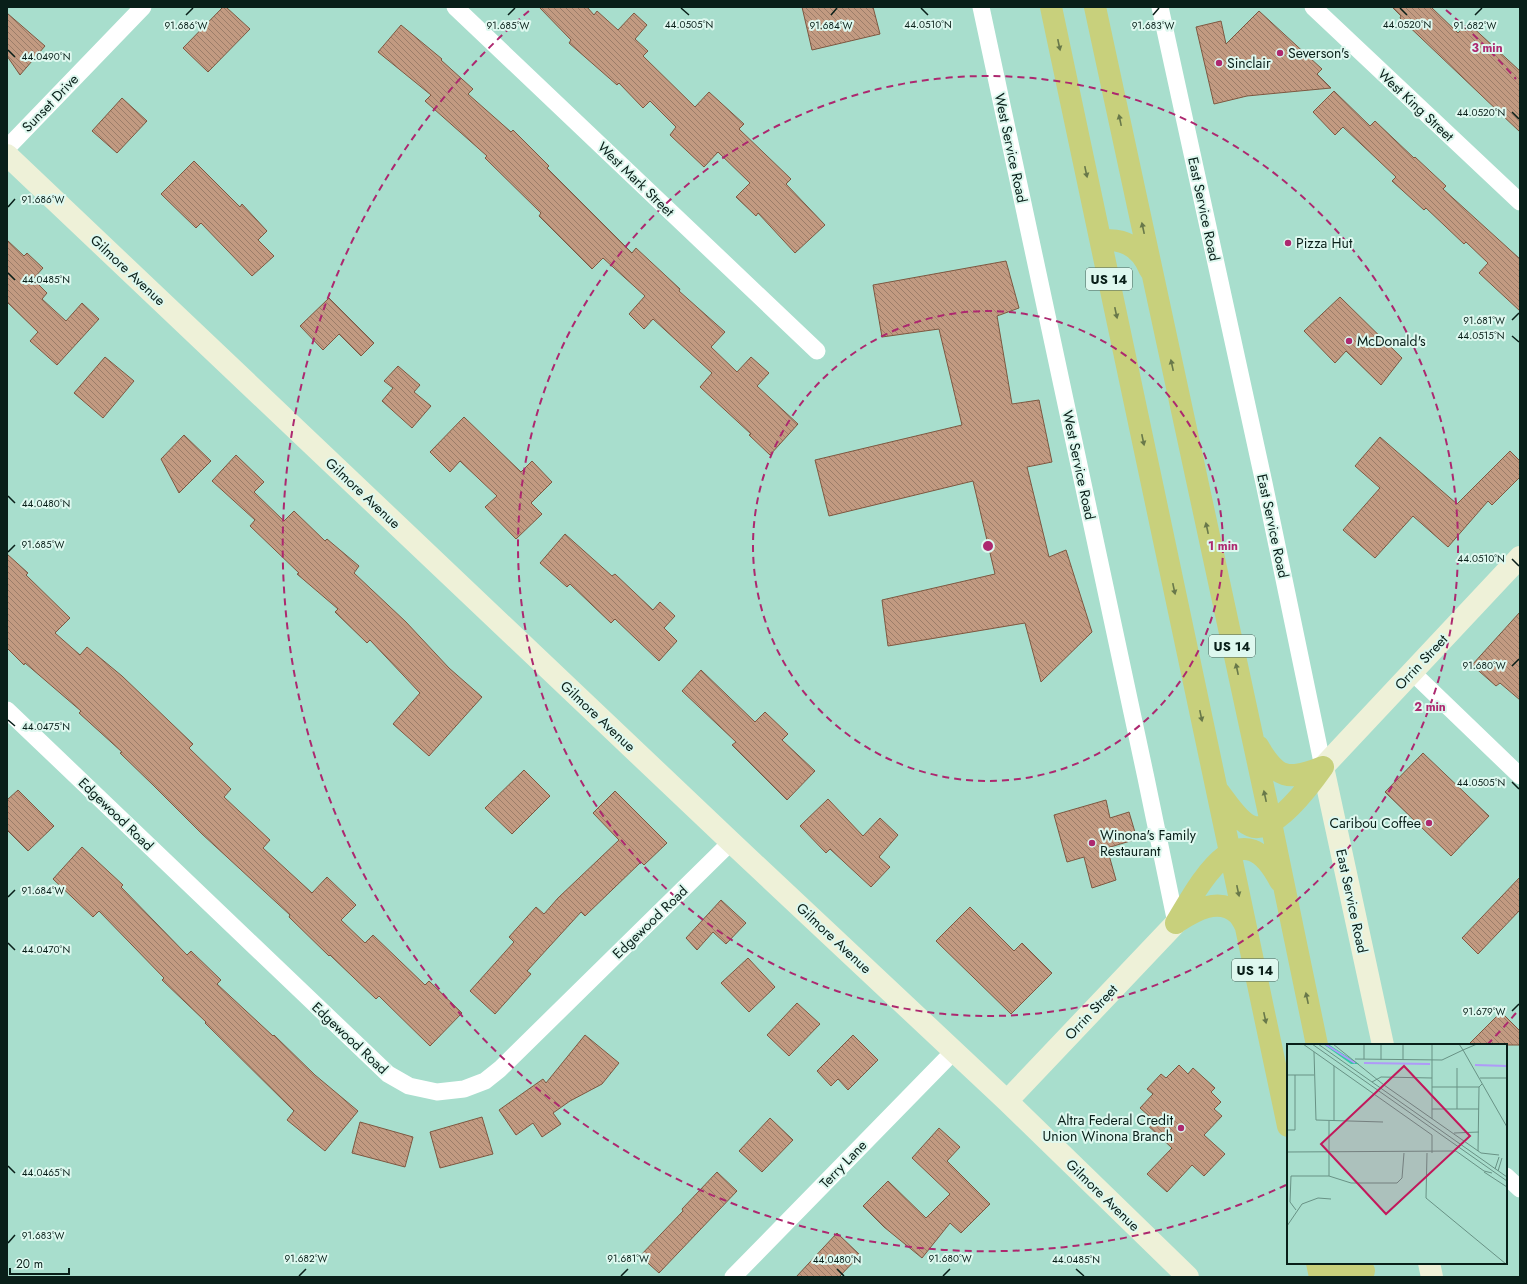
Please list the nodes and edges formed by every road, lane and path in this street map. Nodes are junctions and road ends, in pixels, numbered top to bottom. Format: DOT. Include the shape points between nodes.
graph roads {
  1 [pos="144,7"];
  2 [pos="455,7"];
  3 [pos="981,7"];
  4 [pos="1051,7"];
  5 [pos="1096,7"];
  6 [pos="1160,7"];
  7 [pos="1313,7"];
  8 [pos="7,148"];
  9 [pos="7,155"];
  10 [pos="1520,202"];
  11 [pos="1100,241"];
  12 [pos="1154,280"];
  13 [pos="817,351"];
  14 [pos="1520,557"];
  15 [pos="1412,672"];
  16 [pos="7,710"];
  17 [pos="1252,736"];
  18 [pos="1323,768"];
  19 [pos="1520,776"];
  20 [pos="1216,788"];
  21 [pos="1271,823"];
  22 [pos="731,842"];
  23 [pos="1230,852"];
  24 [pos="1284,889"];
  25 [pos="1176,923"];
  26 [pos="1245,925"];
  27 [pos="1317,1044"];
  28 [pos="1383,1044"];
  29 [pos="954,1051"];
  30 [pos="1007,1101"];
  31 [pos="1287,1121"];
  32 [pos="1507,1177"];
  33 [pos="1520,1189"];
  34 [pos="1318,1264"];
  35 [pos="1334,1264"];
  36 [pos="1429,1264"];
  37 [pos="1364,1270"];
  38 [pos="733,1277"];
  39 [pos="1188,1277"];
  40 [pos="1320,1277"];
  41 [pos="1432,1277"];
  1 -- 8 [label="street, Sunset Drive"];
  2 -- 13 [label="street, West Mark Street"];
  3 -- 25 [label="street, West Service Road"];
  4 -- 11 [label="highway, US 14, one-way"];
  12 -- 5 [label="highway, US 14, one-way"];
  6 -- 18 [label="street, East Service Road"];
  7 -- 10 [label="street, West King Street"];
  9 -- 22 [label="street, Gilmore Avenue"];
  11 -- 12 [label="highway" via="1119,240 1136,249 1148,265"];
  11 -- 20 [label="highway, US 14, one-way"];
  17 -- 12 [label="highway, US 14, one-way"];
  14 -- 15 [label="street, Orrin Street"];
  15 -- 18 [label="street, Orrin Street"];
  15 -- 19 [label="street"];
  16 -- 22 [label="street, Edgewood Road" via="388,1074 409,1086 437,1092 464,1089 485,1080 500,1069"];
  17 -- 18 [label="highway" via="1267,761 1284,775 1307,774"];
  21 -- 17 [label="highway, US 14, one-way"];
  18 -- 21 [label="highway" via="1301,795"];
  18 -- 28 [label="street, East Service Road"];
  20 -- 21 [label="highway" via="1246,823 1254,827"];
  20 -- 23 [label="highway, US 14"];
  21 -- 24 [label="highway, US 14"];
  22 -- 29 [label="street, Gilmore Avenue"];
  23 -- 24 [label="highway" via="1256,852 1270,864"];
  23 -- 25 [label="highway" via="1207,872"];
  23 -- 26 [label="highway, US 14, one-way"];
  27 -- 24 [label="highway, US 14, one-way"];
  25 -- 26 [label="highway" via="1206,906 1219,906 1229,908 1238,914"];
  25 -- 30 [label="street, Orrin Street"];
  26 -- 31 [label="highway, US 14, one-way"];
  29 -- 30 [label="street, Gilmore Avenue"];
  29 -- 38 [label="street, Terry Lane"];
  30 -- 39 [label="street, Gilmore Avenue"];
  32 -- 33 [label="street"];
  34 -- 40 [label="highway"];
  35 -- 37 [label="highway" via="1353,1272"];
  36 -- 41 [label="street"];
}
